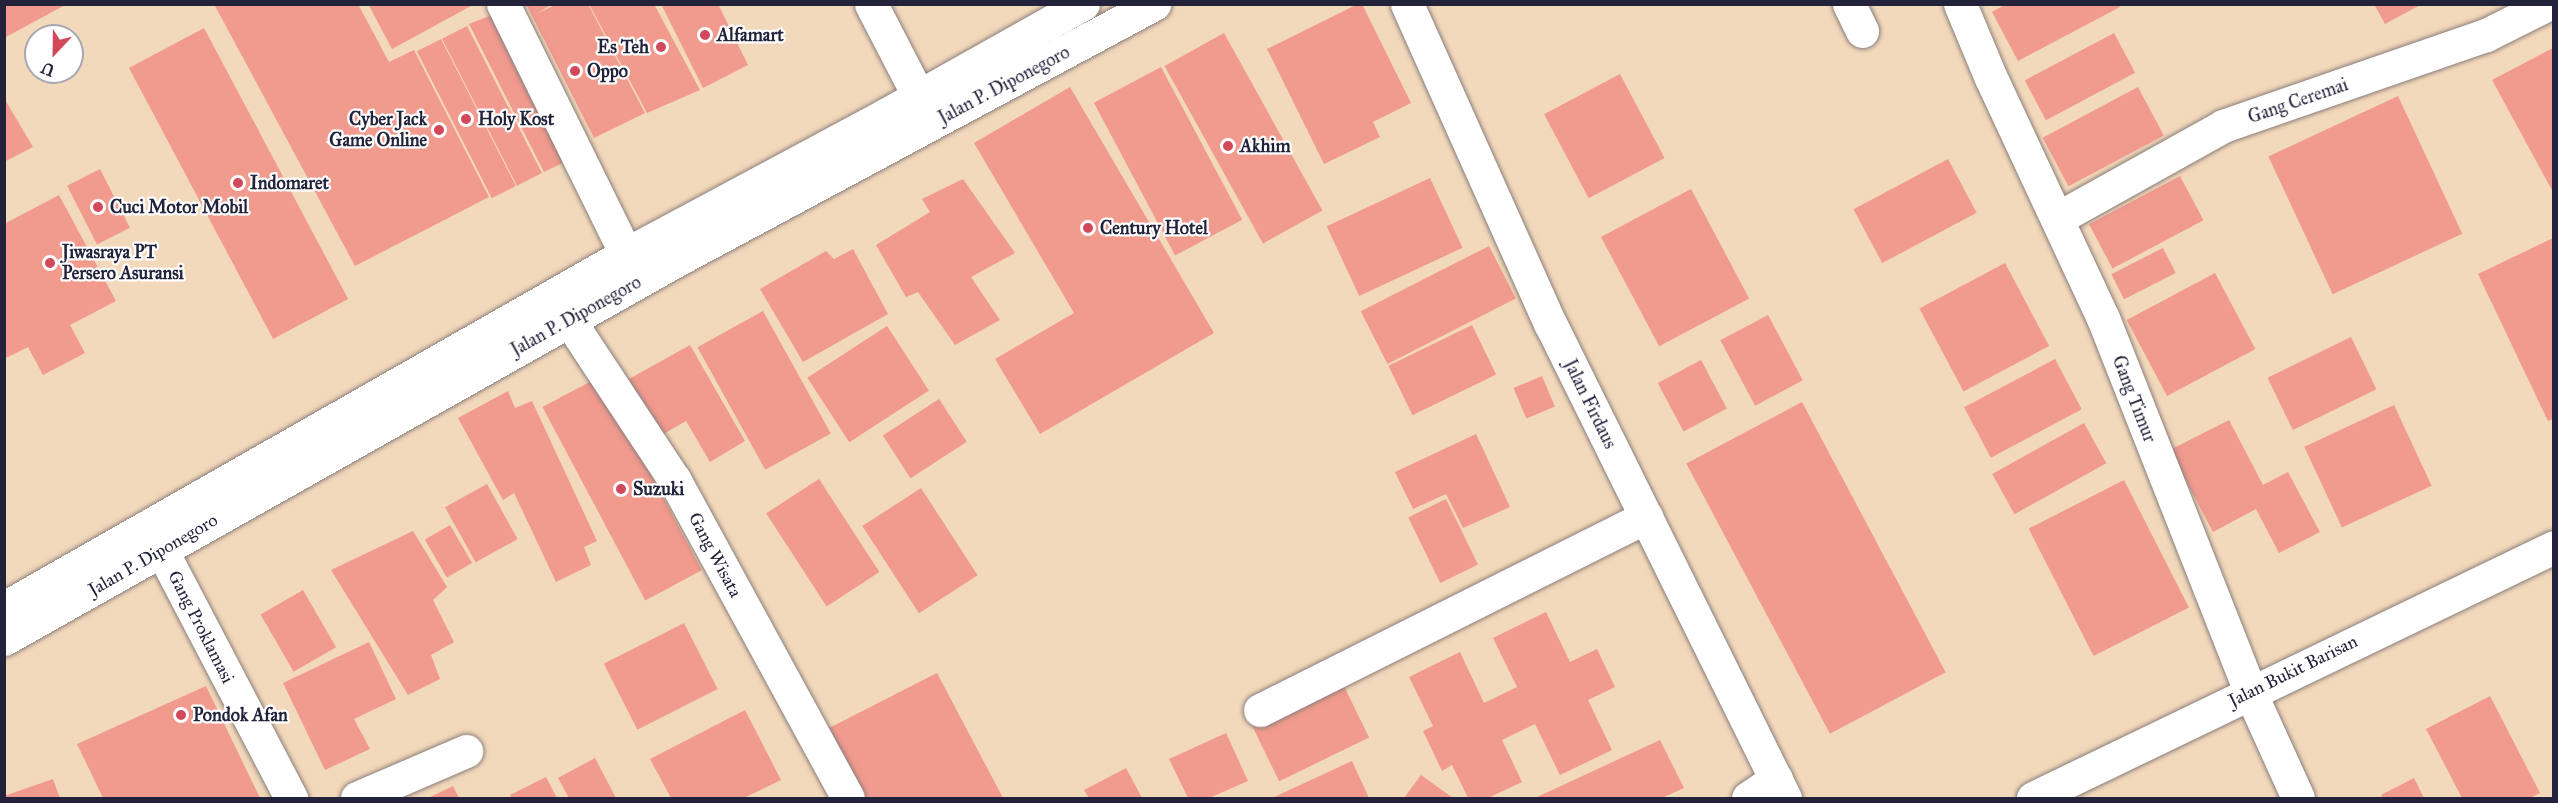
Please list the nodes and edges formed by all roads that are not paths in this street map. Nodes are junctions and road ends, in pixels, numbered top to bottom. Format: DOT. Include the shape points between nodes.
graph roads {
  1 [pos="503,4"];
  2 [pos="871,4"];
  3 [pos="1083,4"];
  4 [pos="1154,4"];
  5 [pos="1407,4"];
  6 [pos="1960,4"];
  7 [pos="2548,4"];
  8 [pos="919,97"];
  9 [pos="2058,218"];
  10 [pos="626,254"];
  11 [pos="569,320"];
  12 [pos="1646,517"];
  13 [pos="2553,547"];
  14 [pos="162,550"];
  15 [pos="4,608"];
  16 [pos="4,639"];
  17 [pos="2250,692"];
  18 [pos="1260,711"];
  19 [pos="466,751"];
  20 [pos="1781,789"];
  21 [pos="291,798"];
  22 [pos="357,798"];
  23 [pos="848,798"];
  24 [pos="1748,798"];
  25 [pos="2033,798"];
  26 [pos="2298,798"];
  1 -- 10 [label="street"];
  2 -- 8 [label="street"];
  3 -- 8 [label="street, Jalan P. Diponegoro"];
  4 -- 11 [label="street, Jalan P. Diponegoro"];
  5 -- 12 [label="street, Jalan Firdaus" via="1550,323"];
  6 -- 9 [label="street, Gang Timur"];
  7 -- 9 [label="street, Gang Ceremai" via="2486,35 2223,126"];
  8 -- 10 [label="street, Jalan P. Diponegoro"];
  9 -- 17 [label="street, Gang Timur" via="2103,318"];
  10 -- 15 [label="street, Jalan P. Diponegoro"];
  11 -- 14 [label="street, Jalan P. Diponegoro"];
  11 -- 23 [label="street, Gang Wisata" via="674,479"];
  12 -- 18 [label="street"];
  12 -- 20 [label="street, Jalan Firdaus"];
  13 -- 17 [label="street, Jalan Bukit Barisan"];
  14 -- 16 [label="street, Jalan P. Diponegoro"];
  14 -- 21 [label="street, Gang Proklamasi"];
  17 -- 25 [label="street, Jalan Bukit Barisan"];
  17 -- 26 [label="street, Gang Timur"];
  19 -- 22 [label="street"];
  20 -- 24 [label="street"];
}
